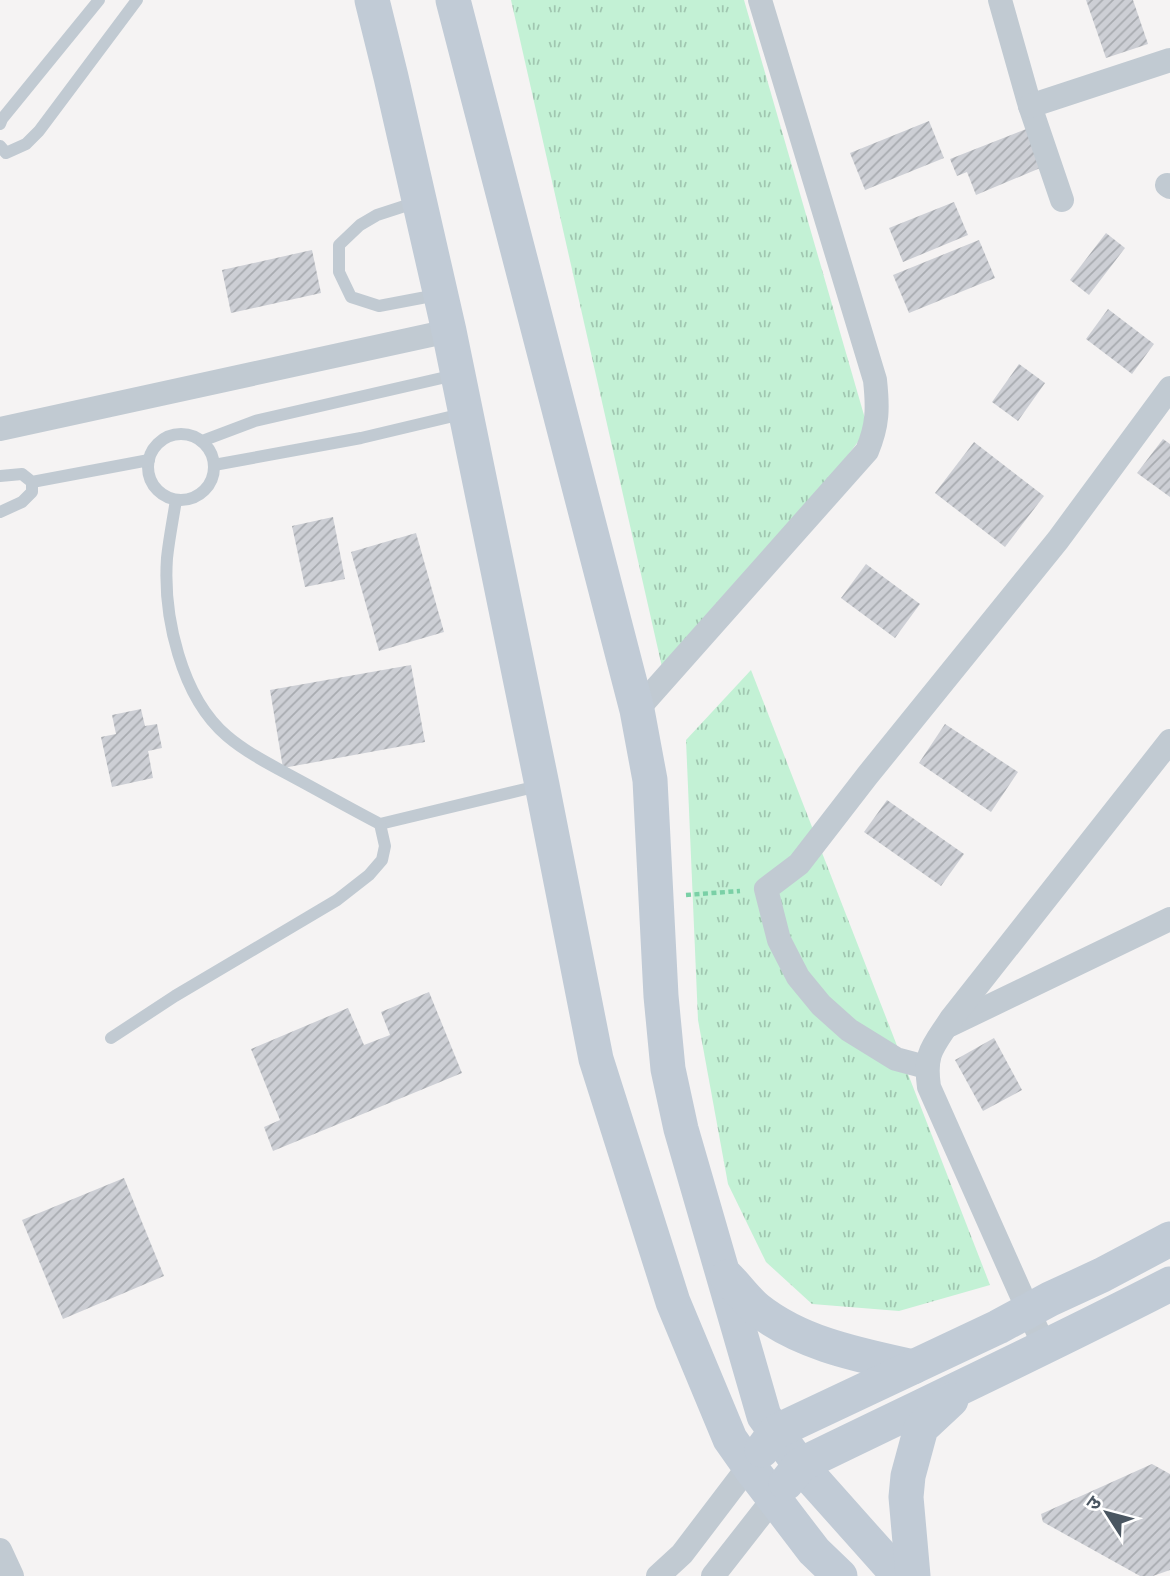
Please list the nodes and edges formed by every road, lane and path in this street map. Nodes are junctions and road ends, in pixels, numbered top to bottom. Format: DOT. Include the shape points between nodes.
graph roads {
  1 [pos="99,0"];
  2 [pos="137,0"];
  3 [pos="372,0"];
  4 [pos="453,0"];
  5 [pos="760,0"];
  6 [pos="1000,0"];
  7 [pos="1170,60"];
  8 [pos="1030,106"];
  9 [pos="0,124"];
  10 [pos="0,146"];
  11 [pos="1062,200"];
  12 [pos="419,201"];
  13 [pos="441,295"];
  14 [pos="449,331"];
  15 [pos="458,374"];
  16 [pos="1170,388"];
  17 [pos="466,413"];
  18 [pos="0,429"];
  19 [pos="202,441"];
  20 [pos="149,460"];
  21 [pos="214,465"];
  22 [pos="0,476"];
  23 [pos="32,482"];
  24 [pos="176,500"];
  25 [pos="0,512"];
  26 [pos="636,710"];
  27 [pos="1170,741"];
  28 [pos="542,785"];
  29 [pos="380,824"];
  30 [pos="766,889"];
  31 [pos="657,897"];
  32 [pos="1170,919"];
  33 [pos="946,1027"];
  34 [pos="111,1038"];
  35 [pos="926,1067"];
  36 [pos="1170,1239"];
  37 [pos="722,1272"];
  38 [pos="1170,1284"];
  39 [pos="1028,1310"];
  40 [pos="1045,1348"];
  41 [pos="913,1367"];
  42 [pos="968,1383"];
  43 [pos="775,1432"];
  44 [pos="800,1465"];
  45 [pos="749,1466"];
  46 [pos="774,1498"];
  47 [pos="0,1550"];
  48 [pos="12,1576"];
  49 [pos="658,1576"];
  50 [pos="713,1576"];
  51 [pos="840,1576"];
  52 [pos="899,1576"];
  53 [pos="913,1576"];
  1 -- 9 [label="lane"];
  2 -- 10 [label="lane" via="26,145 5,153"];
  3 -- 12 [label="street"];
  4 -- 26 [label="street"];
  5 -- 26 [label="street" via="875,380 875,432 867,451"];
  6 -- 8 [label="street"];
  7 -- 8 [label="street"];
  8 -- 11 [label="street"];
  12 -- 13 [label="street"];
  12 -- 13 [label="lane" via="360,225 339,245 339,272 351,297 379,306"];
  13 -- 14 [label="street"];
  14 -- 15 [label="street"];
  14 -- 18 [label="street"];
  15 -- 17 [label="street"];
  15 -- 19 [label="lane" via="255,421"];
  16 -- 30 [label="street" via="1058,540 799,864"];
  17 -- 21 [label="lane"];
  17 -- 28 [label="street"];
  19 -- 20 [label="lane" via="181,434 170,436 160,441"];
  19 -- 21 [label="lane"];
  20 -- 23 [label="lane"];
  20 -- 24 [label="lane" via="148,471 157,490"];
  21 -- 24 [label="lane" via="205,490 187,500"];
  22 -- 23 [label="lane" via="22,474"];
  23 -- 25 [label="lane" via="32,492 22,502"];
  24 -- 29 [label="lane" via="167,559 169,612 190,688 209,718 250,754"];
  26 -- 31 [label="street" via="650,780"];
  27 -- 33 [label="street"];
  28 -- 29 [label="lane"];
  28 -- 45 [label="street" via="596,1059 673,1302 730,1438"];
  29 -- 34 [label="lane" via="385,846 382,860 338,900"];
  30 -- 31 [label="path"];
  30 -- 35 [label="street" via="779,940 798,977 821,1005 849,1030 896,1059"];
  31 -- 37 [label="street" via="668,1069"];
  32 -- 33 [label="street"];
  33 -- 35 [label="street" via="931,1049"];
  35 -- 39 [label="street" via="929,1087"];
  36 -- 39 [label="street"];
  37 -- 41 [label="street" via="756,1308 790,1331 850,1353"];
  37 -- 43 [label="street" via="764,1416"];
  38 -- 40 [label="street"];
  39 -- 40 [label="street"];
  39 -- 41 [label="street"];
  40 -- 42 [label="street"];
  41 -- 43 [label="street"];
  42 -- 44 [label="street"];
  42 -- 53 [label="street" via="921,1428 906,1497"];
  43 -- 44 [label="street"];
  43 -- 45 [label="street"];
  44 -- 46 [label="street"];
  44 -- 52 [label="street"];
  45 -- 46 [label="street"];
  45 -- 49 [label="street" via="682,1554"];
  46 -- 50 [label="street"];
  46 -- 51 [label="street" via="814,1551"];
  47 -- 48 [label="street"];
}
